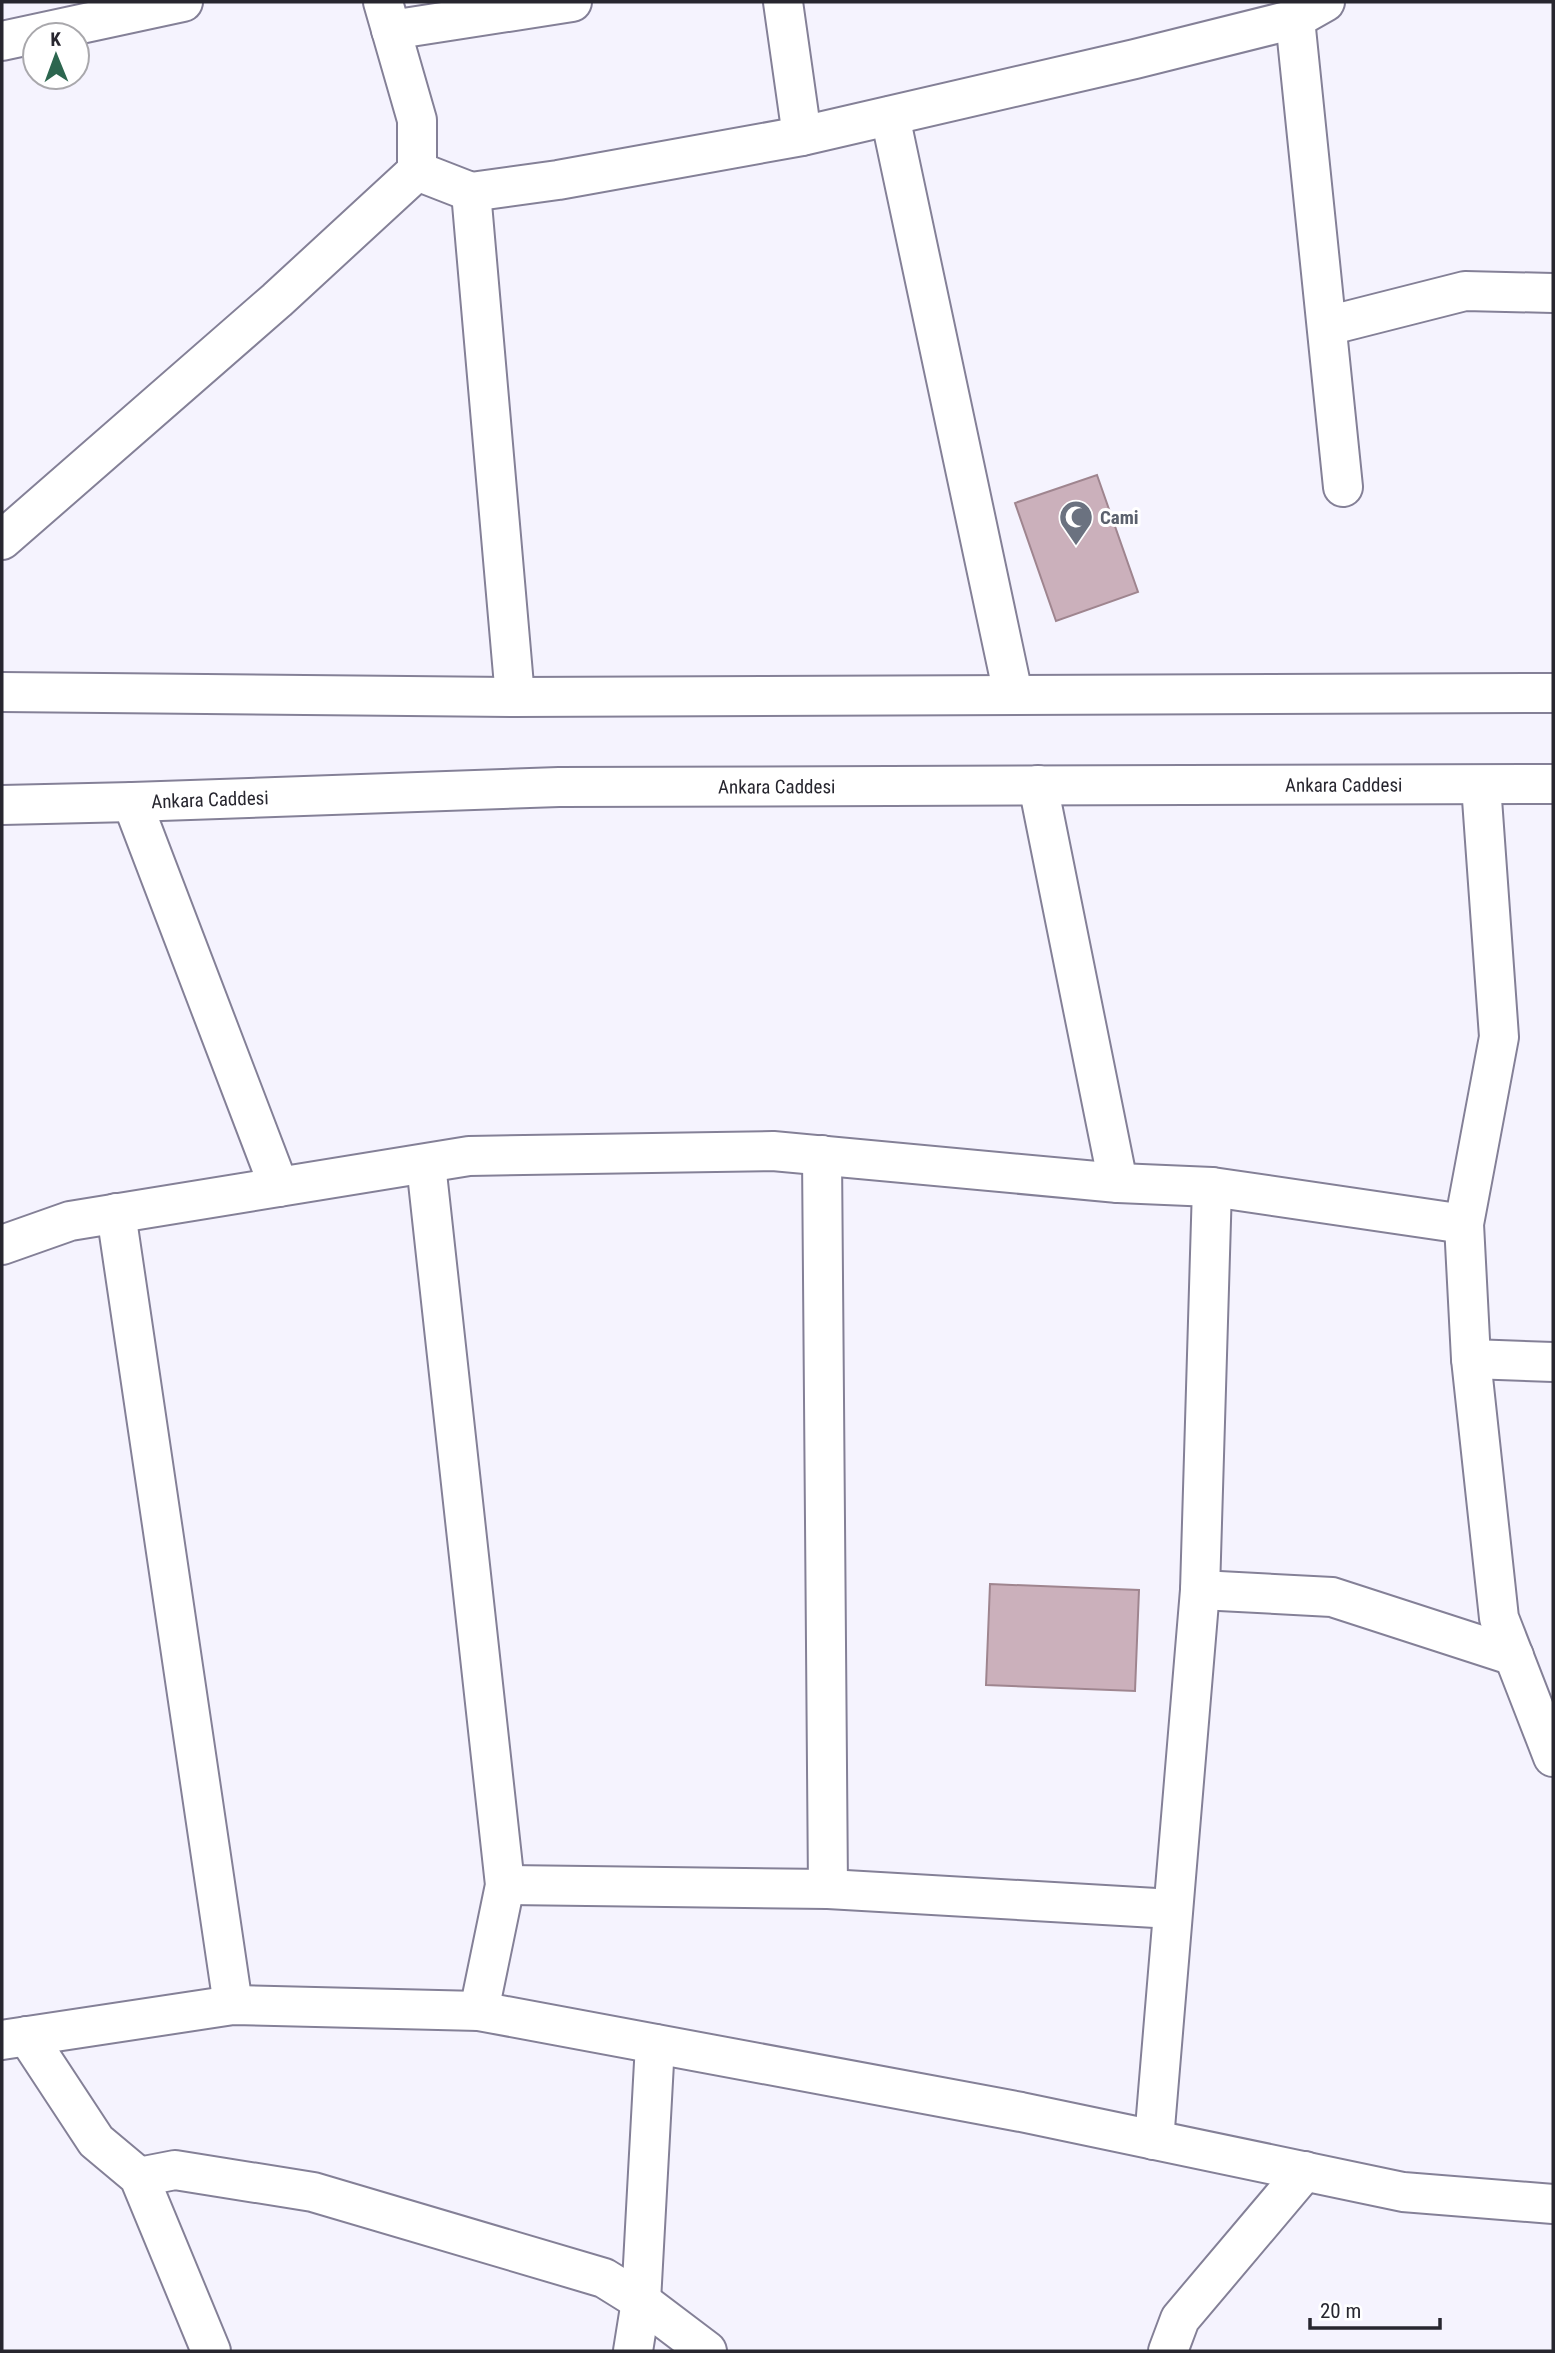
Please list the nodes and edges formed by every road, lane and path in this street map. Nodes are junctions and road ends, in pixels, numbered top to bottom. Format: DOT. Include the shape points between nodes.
graph roads {
  1 [pos="183,2"];
  2 [pos="572,2"];
  3 [pos="783,2"];
  4 [pos="1310,10"];
  5 [pos="387,16"];
  6 [pos="2,41"];
  7 [pos="890,116"];
  8 [pos="802,136"];
  9 [pos="417,171"];
  10 [pos="471,191"];
  11 [pos="1553,293"];
  12 [pos="1327,326"];
  13 [pos="1343,487"];
  14 [pos="2,540"];
  15 [pos="2,692"];
  16 [pos="1553,693"];
  17 [pos="1013,694"];
  18 [pos="515,697"];
  19 [pos="1553,784"];
  20 [pos="1038,785"];
  21 [pos="1480,785"];
  22 [pos="132,802"];
  23 [pos="2,805"];
  24 [pos="822,1155"];
  25 [pos="426,1164"];
  26 [pos="1118,1183"];
  27 [pos="279,1187"];
  28 [pos="1212,1187"];
  29 [pos="116,1213"];
  30 [pos="1464,1224"];
  31 [pos="2,1245"];
  32 [pos="1471,1359"];
  33 [pos="1553,1362"];
  34 [pos="1200,1590"];
  35 [pos="1514,1656"];
  36 [pos="1553,1757"];
  37 [pos="505,1885"];
  38 [pos="828,1889"];
  39 [pos="1173,1909"];
  40 [pos="233,2005"];
  41 [pos="479,2011"];
  42 [pos="14,2038"];
  43 [pos="654,2043"];
  44 [pos="1154,2140"];
  45 [pos="1306,2171"];
  46 [pos="139,2177"];
  47 [pos="1553,2204"];
  48 [pos="641,2301"];
  49 [pos="211,2351"];
  50 [pos="633,2351"];
  51 [pos="707,2351"];
  52 [pos="1168,2351"];
  1 -- 6 [label="main road"];
  2 -- 5 [label="main road"];
  3 -- 8 [label="main road"];
  4 -- 7 [label="main road" via="1135,59"];
  4 -- 12 [label="main road"];
  5 -- 9 [label="main road" via="417,120"];
  7 -- 8 [label="main road"];
  7 -- 17 [label="main road"];
  8 -- 10 [label="main road"];
  9 -- 10 [label="main road"];
  9 -- 14 [label="main road"];
  10 -- 18 [label="main road"];
  11 -- 12 [label="main road" via="1465,290"];
  12 -- 13 [label="main road"];
  15 -- 18 [label="main road"];
  16 -- 17 [label="main road"];
  17 -- 18 [label="main road"];
  19 -- 21 [label="main road, Ankara Caddesi"];
  20 -- 21 [label="main road, Ankara Caddesi"];
  20 -- 22 [label="main road, Ankara Caddesi" via="559,787"];
  20 -- 26 [label="main road"];
  21 -- 30 [label="main road" via="1499,1037"];
  22 -- 23 [label="main road, Ankara Caddesi"];
  22 -- 27 [label="main road"];
  24 -- 25 [label="main road" via="773,1151 469,1156"];
  24 -- 26 [label="main road"];
  24 -- 38 [label="main road"];
  25 -- 27 [label="main road"];
  25 -- 37 [label="main road"];
  26 -- 28 [label="main road"];
  27 -- 29 [label="main road"];
  28 -- 30 [label="main road"];
  28 -- 34 [label="main road"];
  29 -- 31 [label="main road" via="70,1221"];
  29 -- 40 [label="main road"];
  30 -- 32 [label="main road"];
  32 -- 33 [label="main road"];
  32 -- 35 [label="main road" via="1499,1618"];
  34 -- 35 [label="main road" via="1332,1597"];
  34 -- 39 [label="main road"];
  35 -- 36 [label="main road"];
  37 -- 38 [label="main road"];
  37 -- 41 [label="main road"];
  38 -- 39 [label="main road"];
  39 -- 44 [label="main road"];
  40 -- 41 [label="main road"];
  40 -- 42 [label="main road"];
  41 -- 43 [label="main road"];
  42 -- 46 [label="main road" via="96,2141"];
  43 -- 44 [label="main road"];
  43 -- 48 [label="main road"];
  44 -- 45 [label="main road"];
  45 -- 47 [label="main road" via="1404,2192"];
  45 -- 52 [label="main road" via="1180,2319"];
  46 -- 48 [label="main road" via="175,2170 313,2192 604,2278"];
  46 -- 49 [label="main road"];
  48 -- 50 [label="main road"];
  48 -- 51 [label="main road"];
}
